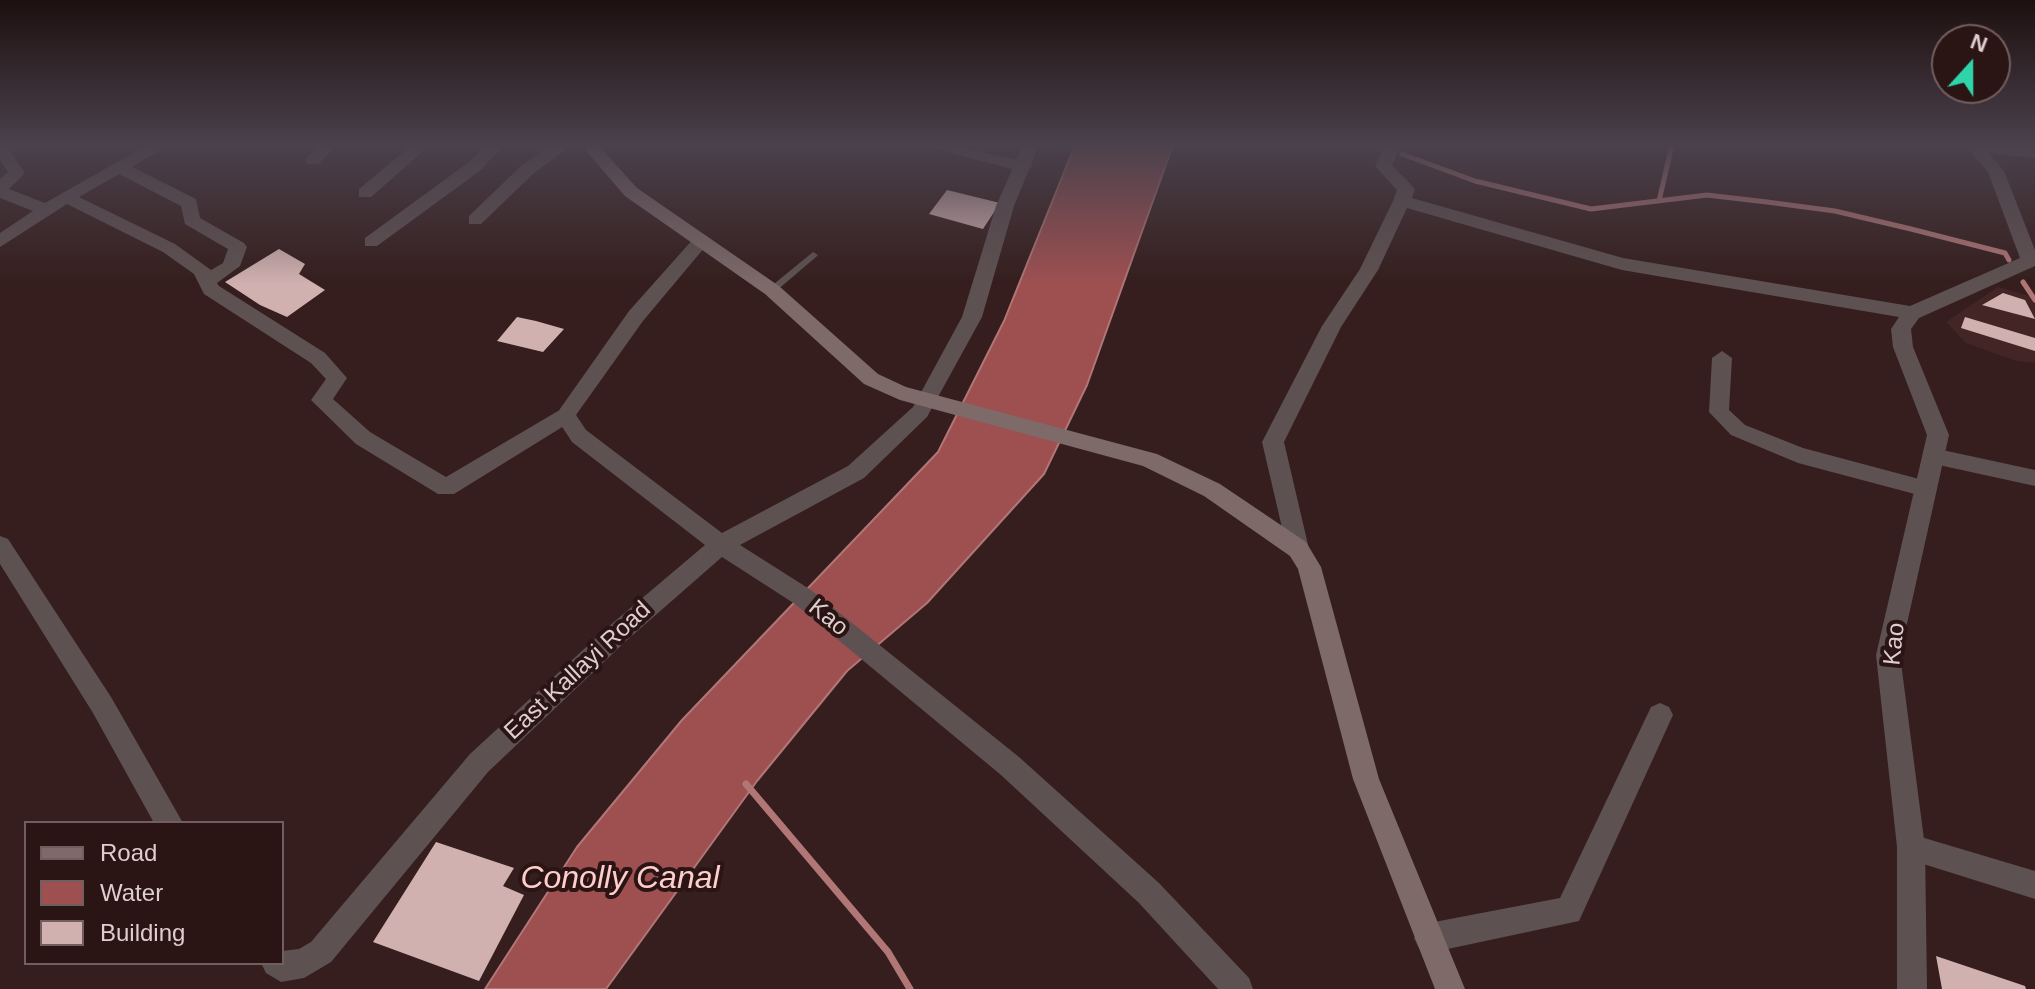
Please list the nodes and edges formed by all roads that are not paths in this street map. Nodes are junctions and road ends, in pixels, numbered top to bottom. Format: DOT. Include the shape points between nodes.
graph roads {
  1 [pos="3,191"];
  2 [pos="77,191"];
  3 [pos="166,191"];
  4 [pos="441,191"];
  5 [pos="505,191"];
  6 [pos="630,191"];
  7 [pos="1012,191"];
  8 [pos="1405,191"];
  9 [pos="2004,191"];
  10 [pos="66,197"];
  11 [pos="1402,201"];
  12 [pos="47,210"];
  13 [pos="475,220"];
  14 [pos="0,241"];
  15 [pos="701,241"];
  16 [pos="371,242"];
  17 [pos="813,255"];
  18 [pos="2033,265"];
  19 [pos="207,281"];
  20 [pos="772,290"];
  21 [pos="1912,313"];
  22 [pos="1722,358"];
  23 [pos="916,404"];
  24 [pos="565,416"];
  25 [pos="1933,456"];
  26 [pos="2035,478"];
  27 [pos="1926,489"];
  28 [pos="0,545"];
  29 [pos="721,545"];
  30 [pos="1298,549"];
  31 [pos="1660,715"];
  32 [pos="168,821"];
  33 [pos="1911,847"];
  34 [pos="2035,885"];
  35 [pos="1429,938"];
  36 [pos="278,965"];
  37 [pos="1238,989"];
  38 [pos="1450,989"];
  39 [pos="1912,989"];
  1 -- 12 [label="street"];
  2 -- 10 [label="street"];
  3 -- 19 [label="street" via="190,203 191,220 238,247 231,266"];
  4 -- 16 [label="street"];
  5 -- 13 [label="street"];
  6 -- 15 [label="main road"];
  7 -- 23 [label="street, East Kallayi Road" via="972,317"];
  8 -- 11 [label="street"];
  9 -- 18 [label="street"];
  10 -- 12 [label="street"];
  10 -- 19 [label="street" via="169,248 202,271"];
  11 -- 21 [label="street" via="1622,264"];
  11 -- 30 [label="street" via="1273,442"];
  12 -- 14 [label="street"];
  15 -- 20 [label="main road"];
  15 -- 24 [label="street" via="595,370"];
  17 -- 20 [label="lane"];
  18 -- 21 [label="street"];
  19 -- 24 [label="street" via="211,290 318,358 337,378 321,400 363,438 446,488"];
  20 -- 23 [label="main road" via="871,379"];
  21 -- 25 [label="street, Kao" via="1901,329 1903,347 1938,435"];
  22 -- 27 [label="street" via="1719,412 1738,430 1798,455"];
  23 -- 29 [label="street, East Kallayi Road" via="856,472"];
  23 -- 30 [label="main road" via="1119,449 1212,490"];
  24 -- 29 [label="street, Kao" via="579,436"];
  25 -- 26 [label="street"];
  25 -- 27 [label="street, Kao"];
  27 -- 33 [label="street, Kao" via="1888,655"];
  28 -- 32 [label="street" via="102,705"];
  29 -- 36 [label="street, East Kallayi Road" via="479,763 321,952 304,963"];
  29 -- 37 [label="street, Kao" via="803,597 1010,766 1149,893"];
  30 -- 35 [label="main road" via="1309,567 1366,779"];
  31 -- 35 [label="street" via="1569,911"];
  33 -- 34 [label="street"];
  33 -- 39 [label="street, Kao"];
  35 -- 38 [label="main road"];
}
